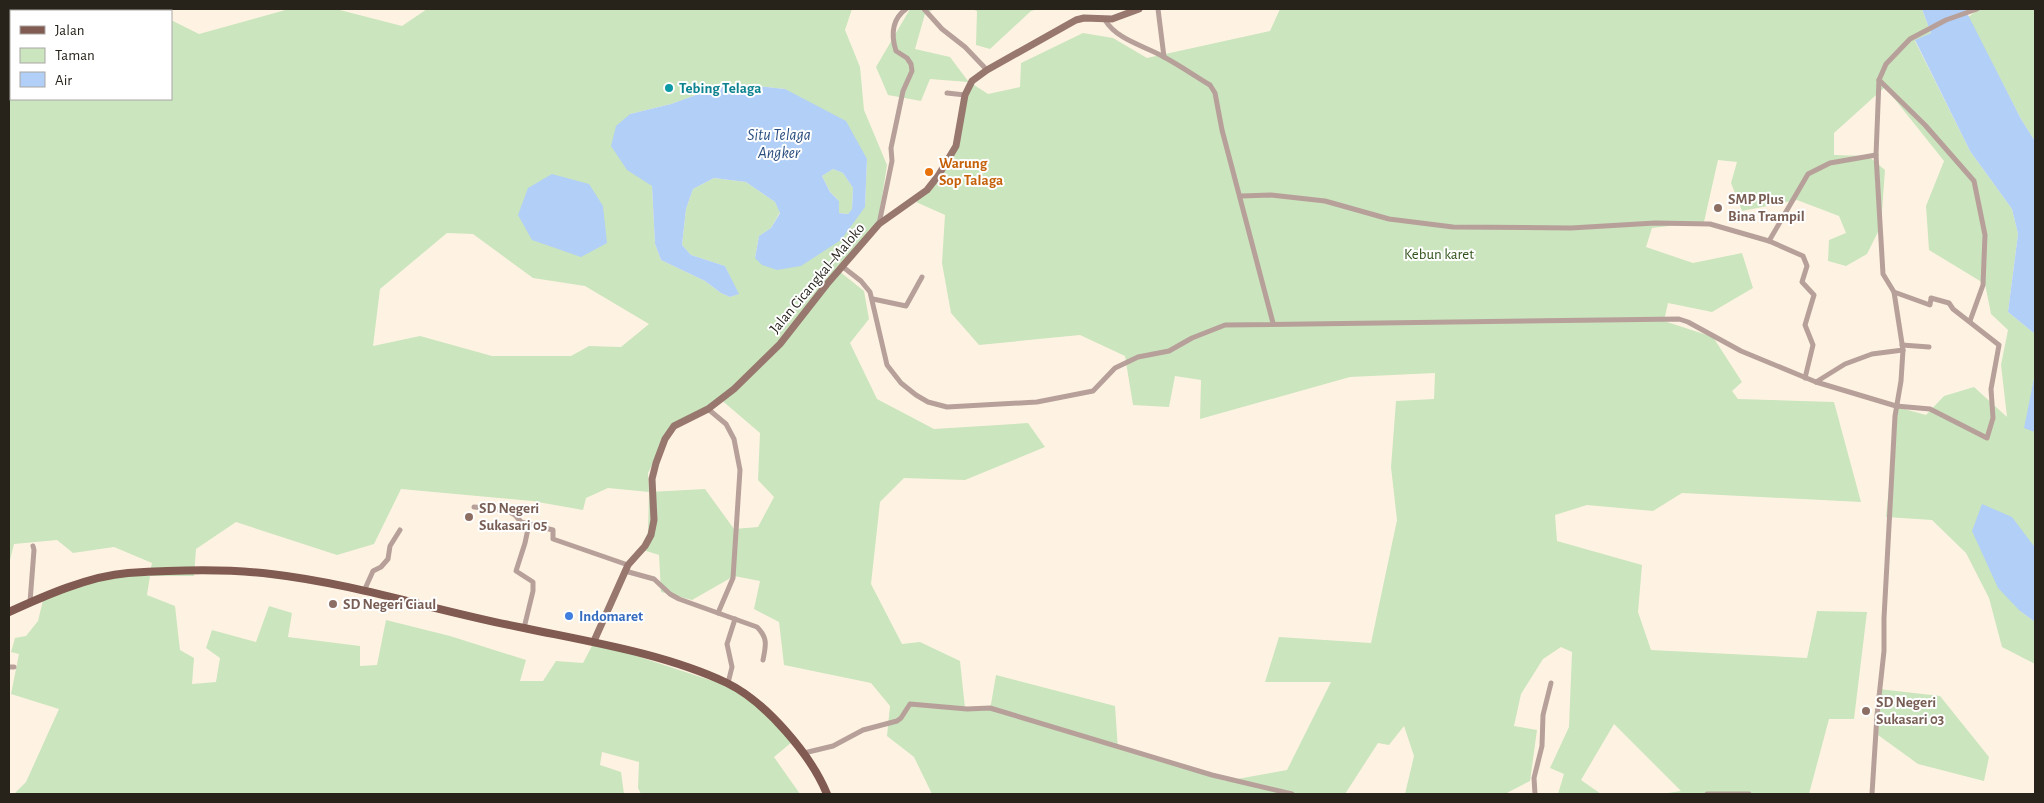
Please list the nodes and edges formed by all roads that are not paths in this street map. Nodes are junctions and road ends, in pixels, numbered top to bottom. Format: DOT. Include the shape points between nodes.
graph roads {
  1 [pos="906,9"];
  2 [pos="924,9"];
  3 [pos="1139,9"];
  4 [pos="1158,9"];
  5 [pos="1977,9"];
  6 [pos="1105,20"];
  7 [pos="1164,57"];
  8 [pos="987,70"];
  9 [pos="1879,80"];
  10 [pos="947,93"];
  11 [pos="965,95"];
  12 [pos="1876,155"];
  13 [pos="1241,196"];
  14 [pos="879,224"];
  15 [pos="1769,240"];
  16 [pos="842,266"];
  17 [pos="922,277"];
  18 [pos="1894,292"];
  19 [pos="873,299"];
  20 [pos="1970,321"];
  21 [pos="1273,323"];
  22 [pos="1902,347"];
  23 [pos="1929,348"];
  24 [pos="1805,378"];
  25 [pos="1816,382"];
  26 [pos="1896,406"];
  27 [pos="708,409"];
  28 [pos="474,507"];
  29 [pos="529,524"];
  30 [pos="400,530"];
  31 [pos="33,546"];
  32 [pos="626,568"];
  33 [pos="363,592"];
  34 [pos="30,602"];
  35 [pos="9,612"];
  36 [pos="718,613"];
  37 [pos="735,619"];
  38 [pos="524,628"];
  39 [pos="594,641"];
  40 [pos="763,660"];
  41 [pos="728,683"];
  42 [pos="1551,683"];
  43 [pos="804,753"];
  44 [pos="827,794"];
  45 [pos="1292,794"];
  46 [pos="1535,794"];
  47 [pos="1706,794"];
  48 [pos="1749,794"];
  49 [pos="1872,794"];
  1 -- 14 [label="street" via="894,24 892,39 896,51 907,58 912,71 903,91"];
  2 -- 8 [label="street"];
  3 -- 6 [label="street, Jalan Cicangkal–Maloko"];
  4 -- 7 [label="street"];
  5 -- 9 [label="street" via="1946,20 1910,39 1886,64"];
  6 -- 7 [label="street" via="1110,28"];
  6 -- 8 [label="street, Jalan Cicangkal–Maloko" via="1076,20"];
  7 -- 13 [label="street" via="1210,86 1215,93"];
  8 -- 11 [label="street, Jalan Cicangkal–Maloko" via="972,81"];
  9 -- 12 [label="street"];
  9 -- 20 [label="street" via="1925,125 1974,181 1984,235 1984,260 1983,285"];
  10 -- 11 [label="street"];
  11 -- 14 [label="street, Jalan Cicangkal–Maloko" via="956,146 938,176 920,196"];
  12 -- 15 [label="street" via="1830,162 1808,174"];
  12 -- 18 [label="street" via="1883,274"];
  13 -- 15 [label="street" via="1325,200 1389,219 1453,227 1710,224"];
  13 -- 21 [label="street"];
  14 -- 16 [label="street, Jalan Cicangkal–Maloko"];
  15 -- 24 [label="street" via="1803,256 1806,266 1802,282 1814,295 1805,325 1813,344"];
  16 -- 19 [label="street" via="861,281"];
  16 -- 27 [label="street, Jalan Cicangkal–Maloko" via="780,344 734,389"];
  17 -- 19 [label="street" via="906,306"];
  18 -- 20 [label="street" via="1930,305 1931,298 1949,303"];
  18 -- 22 [label="street"];
  19 -- 21 [label="street" via="887,365 916,395 947,407 1037,402 1093,391 1115,368 1138,357 1168,351 1225,325"];
  20 -- 26 [label="street" via="1999,345 1987,438 1930,409"];
  21 -- 24 [label="street" via="1680,318 1741,351"];
  22 -- 23 [label="street" via="1914,344"];
  22 -- 25 [label="street" via="1845,364"];
  22 -- 26 [label="street"];
  24 -- 25 [label="street"];
  25 -- 26 [label="street"];
  26 -- 49 [label="street" via="1884,651"];
  27 -- 32 [label="street, Jalan Cicangkal–Maloko" via="674,426 665,439 652,480 654,520 651,535"];
  27 -- 36 [label="street" via="726,424 734,439 740,470 733,578"];
  28 -- 29 [label="street" via="506,510"];
  29 -- 32 [label="street" via="553,530 553,539"];
  29 -- 38 [label="street" via="516,571 533,582"];
  30 -- 33 [label="street" via="390,546 388,559 373,571"];
  31 -- 34 [label="street"];
  32 -- 36 [label="street" via="654,579 679,599"];
  32 -- 39 [label="street, Jalan Cicangkal–Maloko"];
  33 -- 34 [label="main road" via="270,574 219,571 99,578"];
  33 -- 38 [label="main road"];
  34 -- 35 [label="main road"];
  36 -- 37 [label="street"];
  37 -- 40 [label="street" via="757,627 763,633 767,641"];
  37 -- 41 [label="street" via="727,644 732,667"];
  38 -- 39 [label="main road"];
  39 -- 41 [label="main road" via="674,663"];
  41 -- 43 [label="main road" via="752,699"];
  42 -- 46 [label="street" via="1543,715 1542,746 1534,778"];
  43 -- 44 [label="main road"];
  43 -- 45 [label="street" via="832,746 863,730 898,721 910,704 990,708 1212,774"];
  47 -- 48 [label="street"];
}
